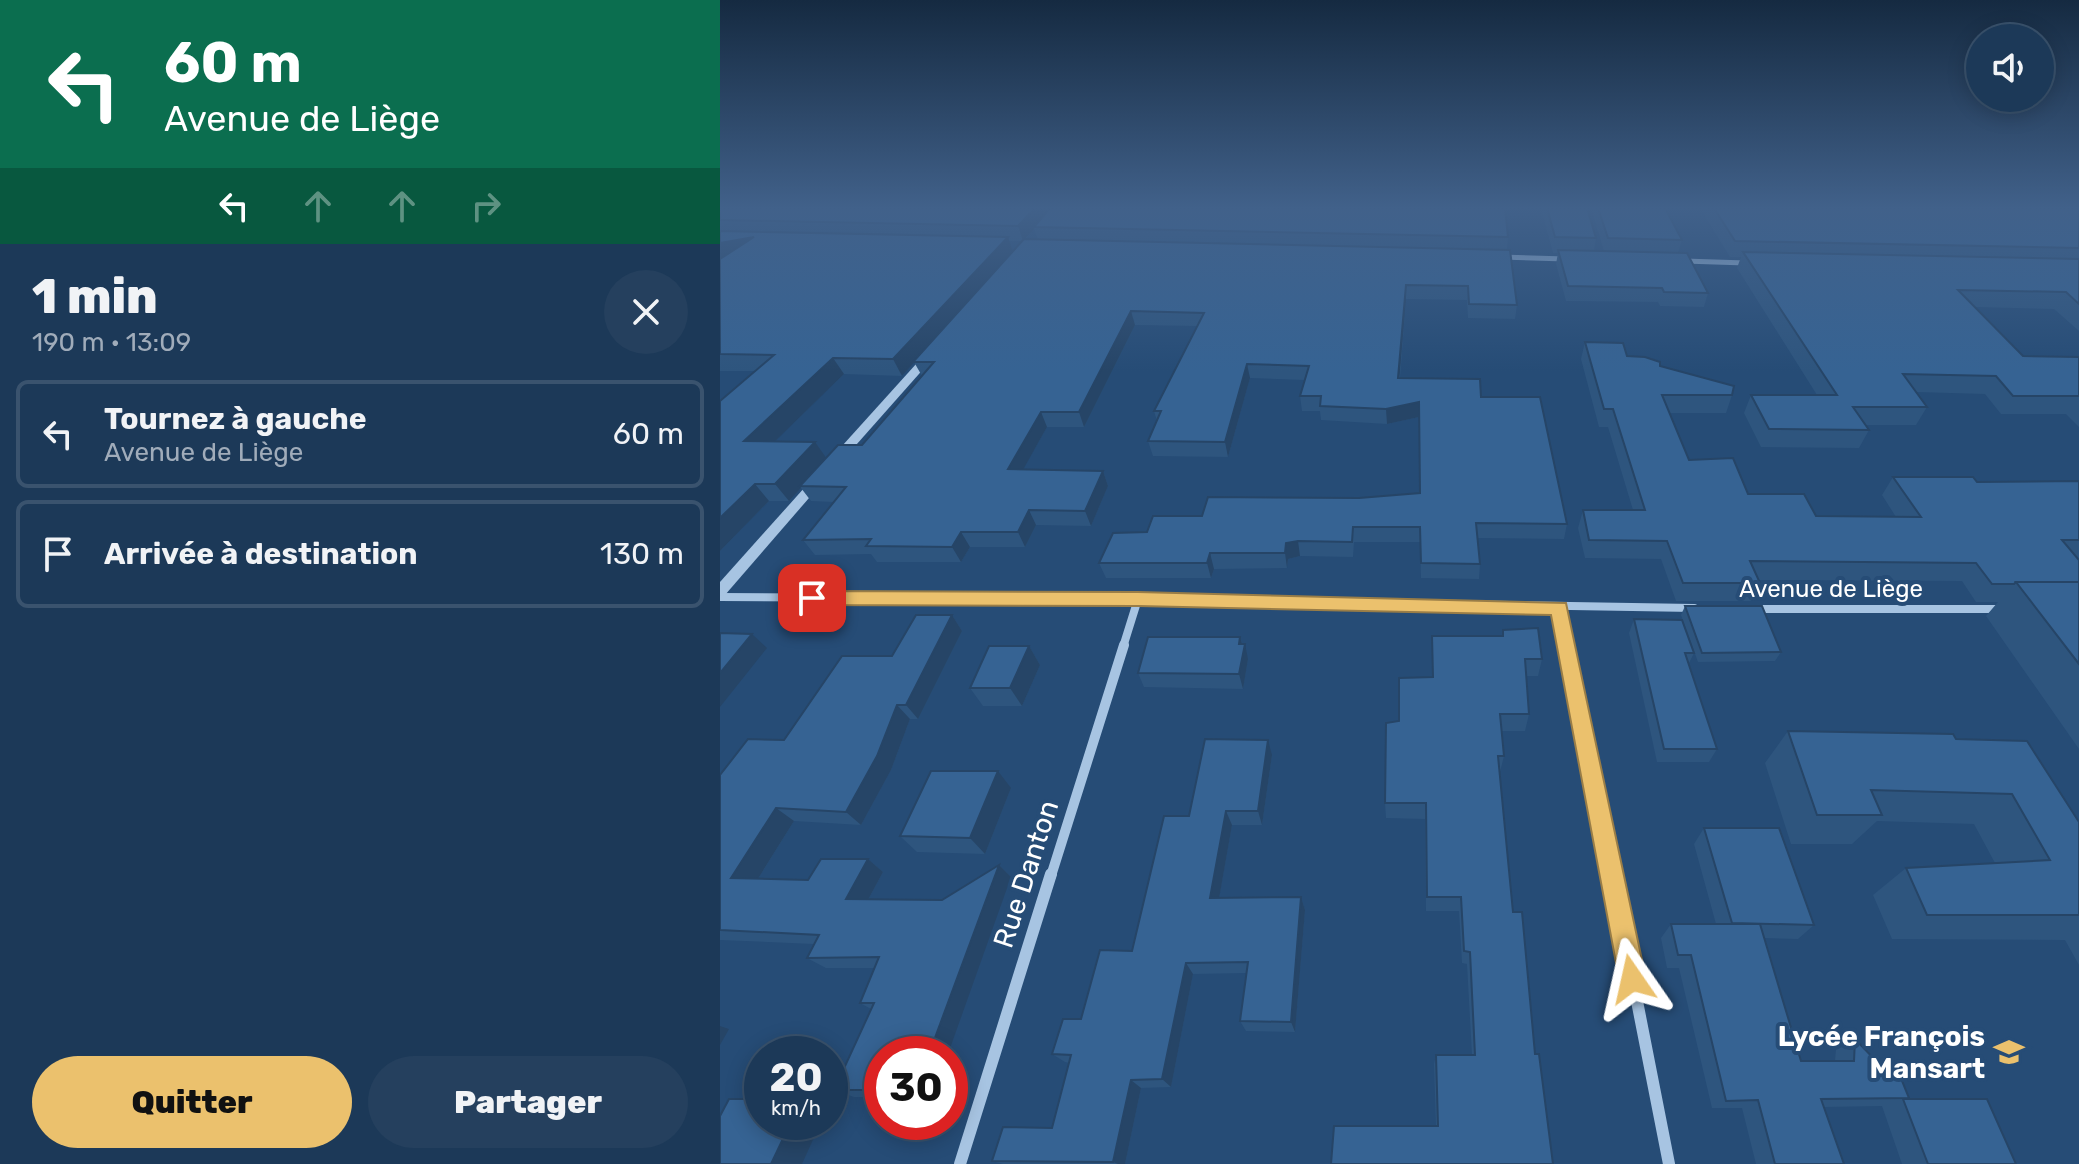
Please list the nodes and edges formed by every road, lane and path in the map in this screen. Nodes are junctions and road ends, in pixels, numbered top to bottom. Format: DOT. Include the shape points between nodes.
graph roads {
  1 [pos="1733,262"];
  2 [pos="1760,263"];
  3 [pos="943,340"];
  4 [pos="720,591"];
  5 [pos="720,597"];
  6 [pos="1138,599"];
  7 [pos="1560,608"];
  8 [pos="1701,608"];
  9 [pos="1748,609"];
  10 [pos="2016,609"];
  11 [pos="960,1164"];
  12 [pos="1669,1164"];
  1 -- 2 [label="street"];
  3 -- 4 [label="street"];
  5 -- 6 [label="street"];
  6 -- 7 [label="street"];
  6 -- 11 [label="street, Rue Danton"];
  7 -- 8 [label="street"];
  7 -- 12 [label="street"];
  9 -- 10 [label="street, Avenue de Liège"];
}
